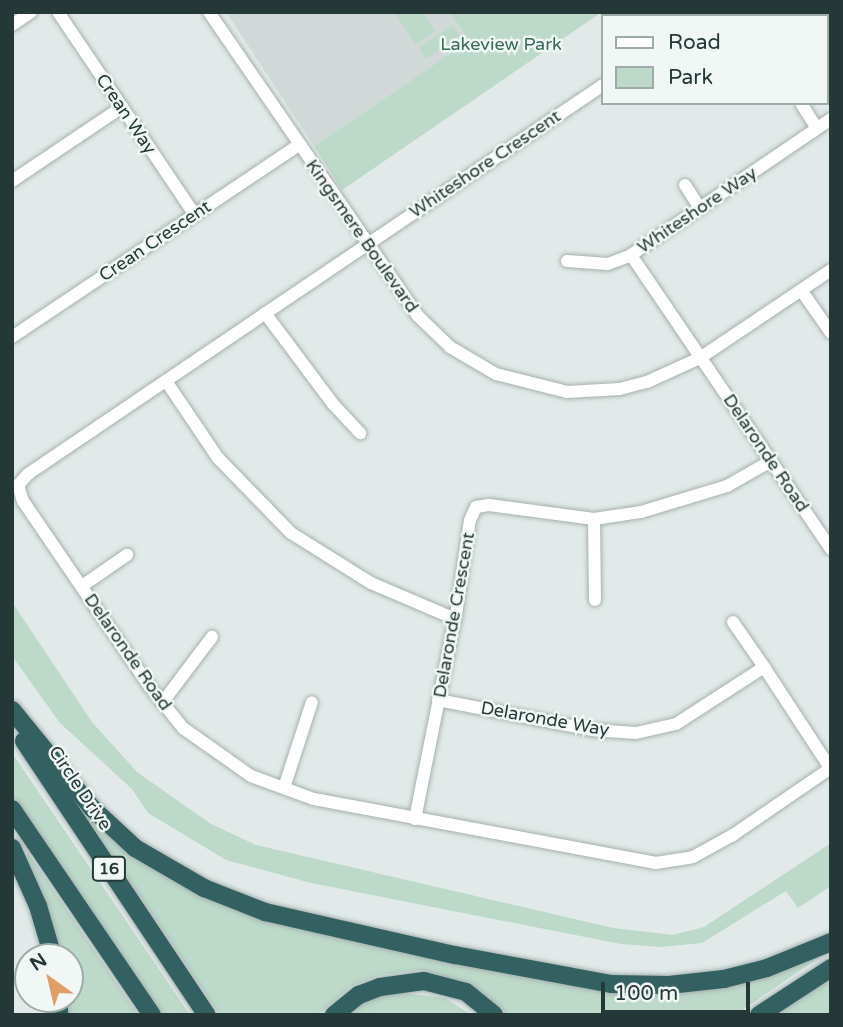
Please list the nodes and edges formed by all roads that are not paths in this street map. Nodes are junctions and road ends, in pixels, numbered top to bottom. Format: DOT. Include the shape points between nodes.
graph roads {
  1 [pos="31,12"];
  2 [pos="58,12"];
  3 [pos="209,12"];
  4 [pos="12,25"];
  5 [pos="602,86"];
  6 [pos="802,105"];
  7 [pos="122,107"];
  8 [pos="831,120"];
  9 [pos="817,128"];
  10 [pos="299,145"];
  11 [pos="12,181"];
  12 [pos="685,185"];
  13 [pos="700,208"];
  14 [pos="195,215"];
  15 [pos="368,244"];
  16 [pos="631,255"];
  17 [pos="567,261"];
  18 [pos="831,270"];
  19 [pos="802,290"];
  20 [pos="265,313"];
  21 [pos="831,333"];
  22 [pos="12,337"];
  23 [pos="700,358"];
  24 [pos="166,381"];
  25 [pos="360,433"];
  26 [pos="771,461"];
  27 [pos="594,519"];
  28 [pos="831,550"];
  29 [pos="127,555"];
  30 [pos="82,586"];
  31 [pos="595,600"];
  32 [pos="455,619"];
  33 [pos="733,622"];
  34 [pos="212,637"];
  35 [pos="764,667"];
  36 [pos="438,700"];
  37 [pos="312,702"];
  38 [pos="162,703"];
  39 [pos="12,710"];
  40 [pos="12,724"];
  41 [pos="831,768"];
  42 [pos="284,788"];
  43 [pos="12,808"];
  44 [pos="415,818"];
  45 [pos="12,848"];
  46 [pos="831,942"];
  47 [pos="49,943"];
  48 [pos="831,968"];
  49 [pos="152,1015"];
  50 [pos="206,1015"];
  51 [pos="334,1015"];
  52 [pos="494,1015"];
  53 [pos="759,1015"];
  1 -- 4 [label="street"];
  2 -- 7 [label="street, Crean Way"];
  3 -- 10 [label="street, Kingsmere Boulevard"];
  5 -- 15 [label="street, Whiteshore Crescent"];
  6 -- 9 [label="street"];
  7 -- 11 [label="street"];
  7 -- 14 [label="street, Crean Way"];
  8 -- 9 [label="street, Whiteshore Way"];
  9 -- 13 [label="street, Whiteshore Way"];
  10 -- 14 [label="street, Crean Crescent"];
  10 -- 15 [label="street, Kingsmere Boulevard"];
  12 -- 13 [label="street"];
  13 -- 16 [label="street, Whiteshore Way"];
  14 -- 22 [label="street, Crean Crescent"];
  15 -- 20 [label="street, Delaronde Road"];
  15 -- 23 [label="street, Kingsmere Boulevard" via="417,315 450,347 502,376 567,392 594,392 647,382"];
  16 -- 17 [label="street" via="608,264"];
  16 -- 23 [label="street, Whiteshore Way"];
  18 -- 19 [label="street, Kingsmere Boulevard"];
  19 -- 21 [label="street"];
  19 -- 23 [label="street, Kingsmere Boulevard"];
  20 -- 24 [label="street, Delaronde Road"];
  20 -- 25 [label="street" via="325,395"];
  23 -- 26 [label="street, Delaronde Road"];
  24 -- 30 [label="street, Delaronde Road" via="27,474 18,485 23,501"];
  24 -- 32 [label="street" via="218,458 291,533 371,583"];
  26 -- 27 [label="street, Delaronde Crescent" via="692,500"];
  26 -- 28 [label="street, Delaronde Road"];
  27 -- 31 [label="street"];
  27 -- 32 [label="street, Delaronde Crescent" via="476,507 470,520"];
  29 -- 30 [label="street"];
  30 -- 38 [label="street, Delaronde Road"];
  32 -- 36 [label="street, Delaronde Crescent"];
  33 -- 35 [label="street"];
  34 -- 38 [label="street"];
  35 -- 36 [label="street, Delaronde Way" via="676,724 636,733 593,730"];
  35 -- 41 [label="street"];
  36 -- 44 [label="street, Delaronde Crescent"];
  37 -- 42 [label="street"];
  38 -- 42 [label="street, Delaronde Road" via="215,755"];
  39 -- 46 [label="highway" via="92,808 135,848 204,888 265,912 611,984 723,979 767,968"];
  40 -- 50 [label="highway, Circle Drive / 16"];
  41 -- 44 [label="street, Delaronde Road" via="733,835 692,857 656,863"];
  42 -- 44 [label="street, Delaronde Road" via="314,799"];
  43 -- 49 [label="highway, 16"];
  45 -- 47 [label="highway"];
  48 -- 53 [label="highway"];
  51 -- 52 [label="highway" via="370,991 424,981 466,992"];
}
